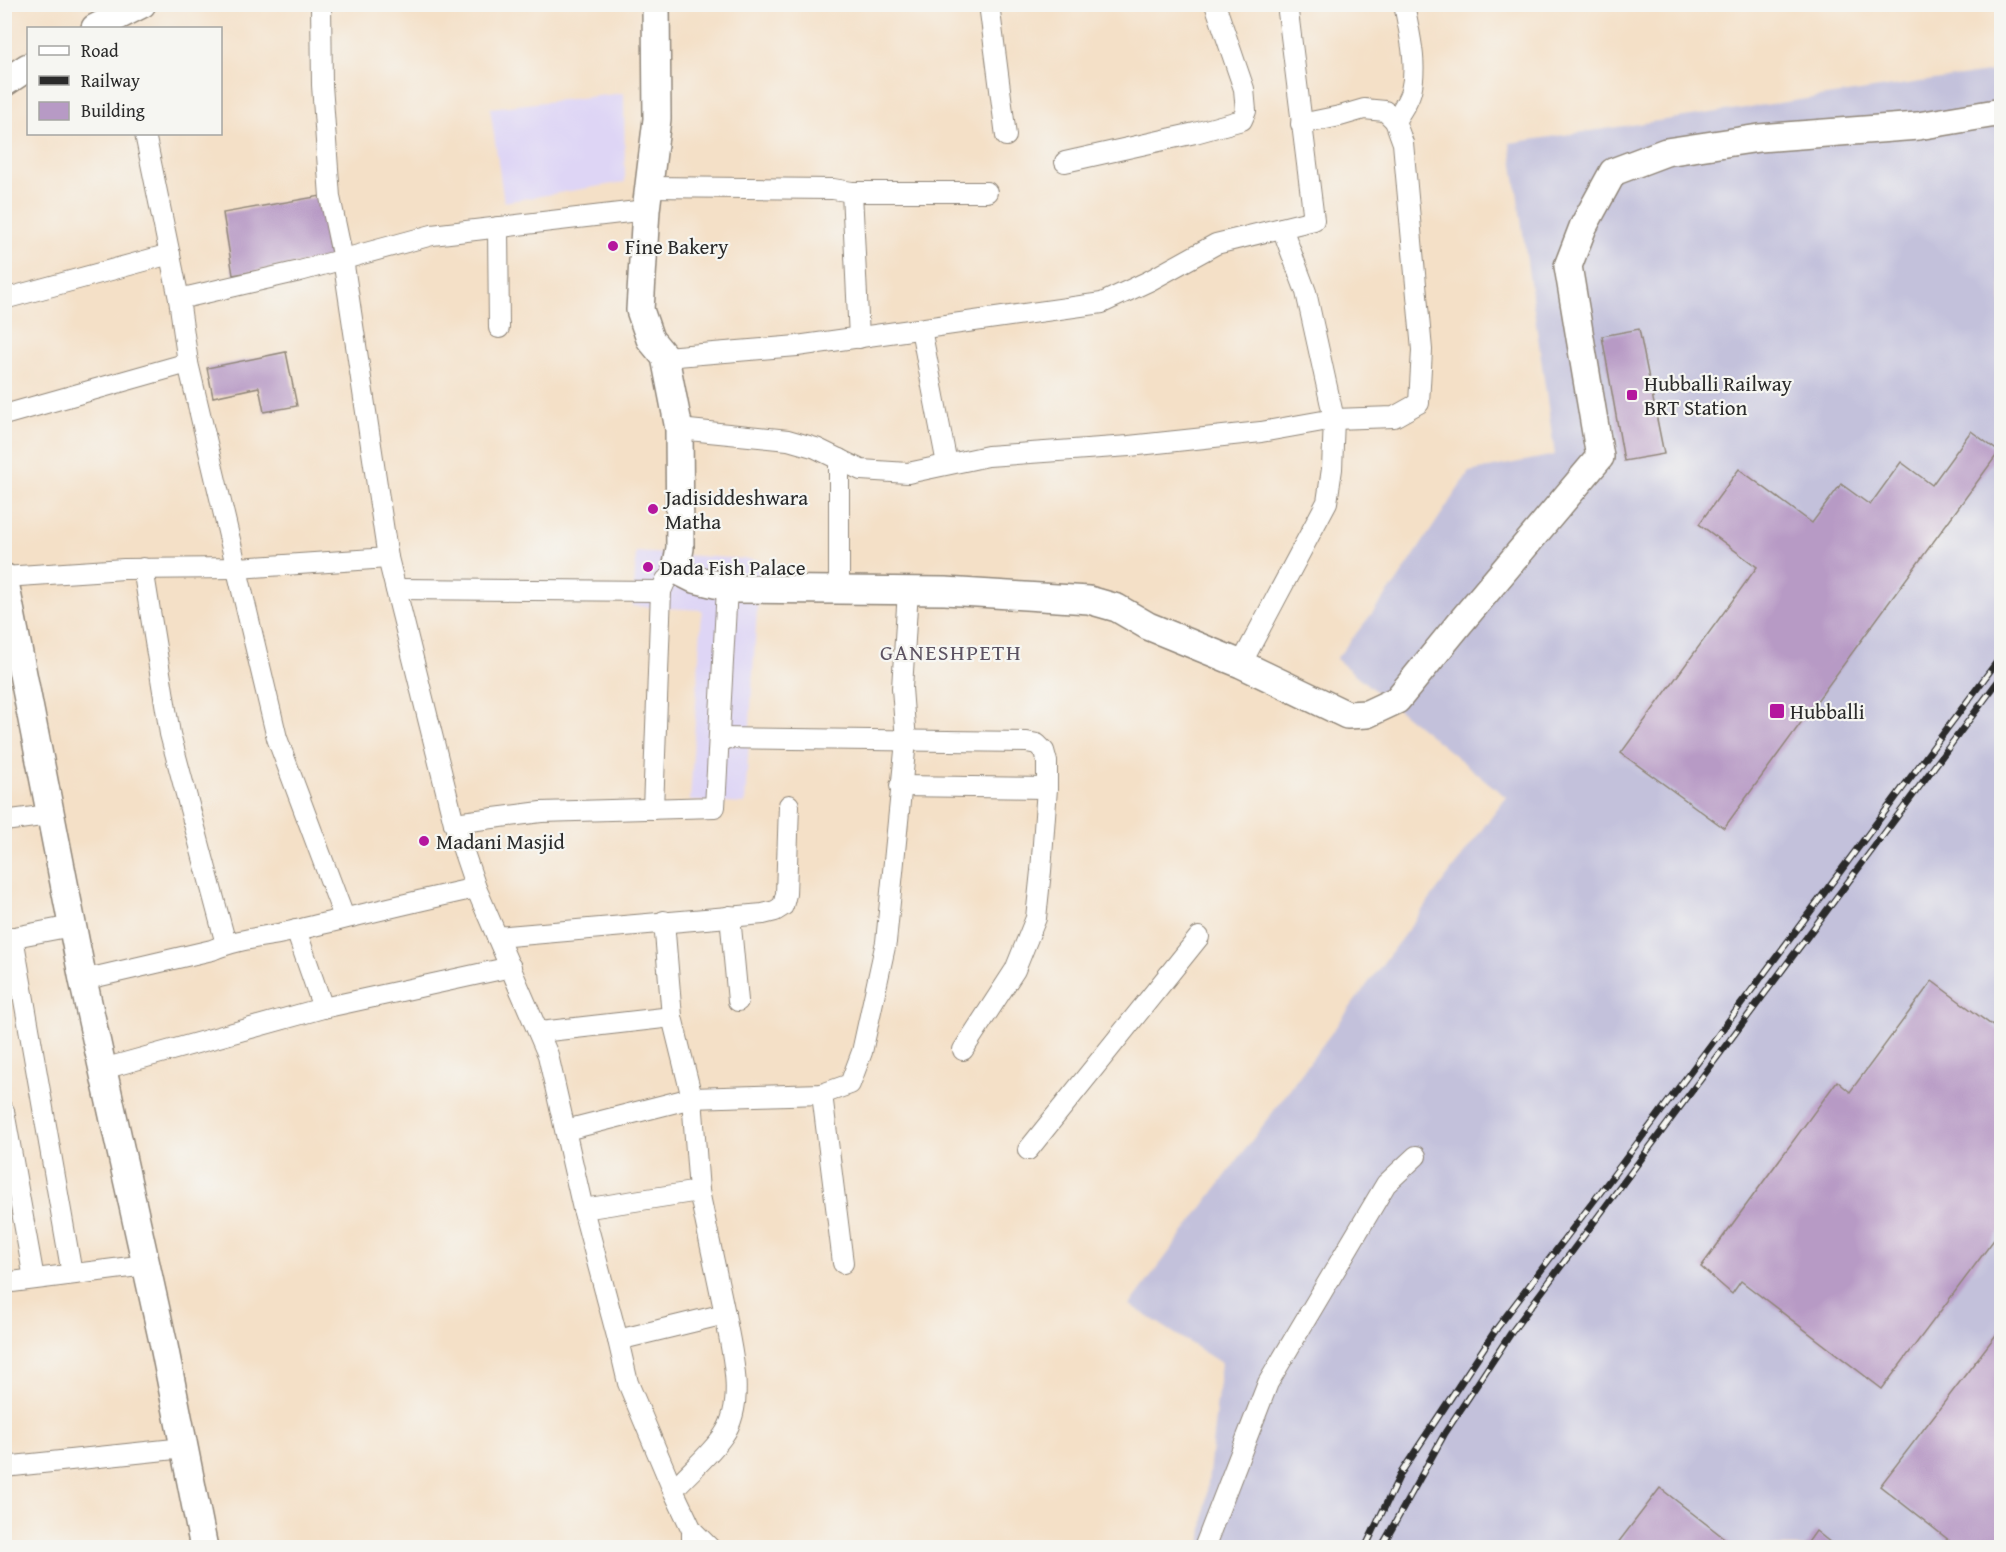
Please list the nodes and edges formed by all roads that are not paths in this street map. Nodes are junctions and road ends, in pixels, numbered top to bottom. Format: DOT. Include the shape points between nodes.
graph roads {
  1 [pos="321,4"];
  2 [pos="656,4"];
  3 [pos="989,4"];
  4 [pos="1215,4"];
  5 [pos="1287,4"];
  6 [pos="1404,4"];
  7 [pos="129,16"];
  8 [pos="98,27"];
  9 [pos="27,68"];
  10 [pos="4,83"];
  11 [pos="2001,112"];
  12 [pos="1395,121"];
  13 [pos="1301,124"];
  14 [pos="146,135"];
  15 [pos="1006,136"];
  16 [pos="1065,162"];
  17 [pos="852,192"];
  18 [pos="987,192"];
  19 [pos="647,199"];
  20 [pos="498,227"];
  21 [pos="1282,228"];
  22 [pos="170,254"];
  23 [pos="343,259"];
  24 [pos="4,299"];
  25 [pos="179,299"];
  26 [pos="499,328"];
  27 [pos="921,329"];
  28 [pos="859,338"];
  29 [pos="665,357"];
  30 [pos="188,363"];
  31 [pos="4,415"];
  32 [pos="1334,419"];
  33 [pos="679,429"];
  34 [pos="839,459"];
  35 [pos="947,464"];
  36 [pos="388,558"];
  37 [pos="143,568"];
  38 [pos="238,568"];
  39 [pos="4,577"];
  40 [pos="669,580"];
  41 [pos="727,588"];
  42 [pos="396,589"];
  43 [pos="839,590"];
  44 [pos="908,590"];
  45 [pos="12,657"];
  46 [pos="1241,664"];
  47 [pos="719,738"];
  48 [pos="906,741"];
  49 [pos="900,786"];
  50 [pos="1047,788"];
  51 [pos="789,805"];
  52 [pos="653,809"];
  53 [pos="49,815"];
  54 [pos="4,821"];
  55 [pos="454,823"];
  56 [pos="476,888"];
  57 [pos="730,916"];
  58 [pos="344,917"];
  59 [pos="664,921"];
  60 [pos="72,926"];
  61 [pos="296,930"];
  62 [pos="497,937"];
  63 [pos="1198,937"];
  64 [pos="9,938"];
  65 [pos="226,944"];
  66 [pos="511,967"];
  67 [pos="83,980"];
  68 [pos="738,1001"];
  69 [pos="323,1008"];
  70 [pos="672,1017"];
  71 [pos="540,1032"];
  72 [pos="963,1050"];
  73 [pos="103,1069"];
  74 [pos="822,1094"];
  75 [pos="692,1098"];
  76 [pos="4,1111"];
  77 [pos="566,1130"];
  78 [pos="1028,1150"];
  79 [pos="1416,1156"];
  80 [pos="699,1191"];
  81 [pos="583,1209"];
  82 [pos="843,1263"];
  83 [pos="146,1265"];
  84 [pos="72,1274"];
  85 [pos="34,1279"];
  86 [pos="4,1283"];
  87 [pos="725,1314"];
  88 [pos="618,1340"];
  89 [pos="184,1448"];
  90 [pos="4,1467"];
  91 [pos="673,1490"];
  92 [pos="692,1539"];
  93 [pos="204,1548"];
  94 [pos="710,1548"];
  95 [pos="1204,1548"];
  1 -- 23 [label="street" via="330,197"];
  2 -- 19 [label="street" via="657,119"];
  3 -- 15 [label="street"];
  4 -- 16 [label="street" via="1244,89 1246,111 1242,120"];
  5 -- 13 [label="street"];
  6 -- 12 [label="street" via="1413,74 1411,92"];
  7 -- 8 [label="street"];
  9 -- 10 [label="street"];
  11 -- 46 [label="street" via="1918,126 1724,143 1666,152 1613,172 1583,227 1568,266 1600,457 1397,700 1367,714 1347,714"];
  12 -- 13 [label="street" via="1385,111 1364,110"];
  12 -- 32 [label="street" via="1403,143 1422,350 1419,403 1394,417"];
  13 -- 21 [label="street" via="1314,220"];
  14 -- 22 [label="street"];
  17 -- 18 [label="street"];
  17 -- 19 [label="street" via="833,189"];
  17 -- 28 [label="street"];
  19 -- 20 [label="street"];
  19 -- 29 [label="street" via="639,310 650,339"];
  20 -- 23 [label="street" via="432,235"];
  20 -- 26 [label="street"];
  21 -- 27 [label="street" via="1216,244 1102,303"];
  21 -- 32 [label="street" via="1306,292"];
  22 -- 24 [label="street"];
  22 -- 25 [label="street"];
  23 -- 25 [label="street"];
  23 -- 36 [label="street"];
  25 -- 30 [label="street"];
  27 -- 28 [label="street"];
  27 -- 35 [label="street"];
  28 -- 29 [label="street"];
  29 -- 33 [label="street"];
  30 -- 31 [label="street"];
  30 -- 38 [label="street"];
  32 -- 35 [label="street" via="1261,432 988,456"];
  32 -- 46 [label="street" via="1327,502"];
  33 -- 34 [label="street" via="788,440"];
  33 -- 40 [label="street" via="680,548"];
  34 -- 35 [label="street" via="861,470 888,472"];
  34 -- 43 [label="street"];
  36 -- 38 [label="street"];
  36 -- 42 [label="street"];
  37 -- 38 [label="street"];
  37 -- 39 [label="street"];
  37 -- 65 [label="street" via="170,734"];
  38 -- 58 [label="street" via="277,738"];
  39 -- 45 [label="street"];
  40 -- 41 [label="street" via="694,579"];
  40 -- 42 [label="street"];
  40 -- 52 [label="street"];
  41 -- 43 [label="street"];
  41 -- 47 [label="street"];
  42 -- 55 [label="street"];
  43 -- 44 [label="street"];
  44 -- 46 [label="street" via="1089,600 1117,608 1148,626"];
  44 -- 48 [label="street" via="902,688"];
  45 -- 53 [label="street"];
  47 -- 48 [label="street"];
  47 -- 52 [label="street" via="715,807"];
  48 -- 49 [label="street"];
  48 -- 50 [label="street" via="1037,744 1047,762"];
  49 -- 50 [label="street"];
  49 -- 74 [label="street" via="886,942 862,1052 850,1084"];
  50 -- 72 [label="street" via="1036,918 1015,970"];
  51 -- 57 [label="street" via="783,906 763,914"];
  52 -- 55 [label="street" via="541,812"];
  53 -- 54 [label="street"];
  53 -- 60 [label="street"];
  55 -- 56 [label="street"];
  56 -- 58 [label="street"];
  56 -- 62 [label="street"];
  57 -- 59 [label="street"];
  57 -- 68 [label="street"];
  58 -- 61 [label="street"];
  59 -- 62 [label="street"];
  59 -- 70 [label="street"];
  60 -- 64 [label="street"];
  60 -- 67 [label="street"];
  61 -- 65 [label="street"];
  61 -- 69 [label="street"];
  62 -- 66 [label="street"];
  63 -- 78 [label="street"];
  64 -- 84 [label="street"];
  65 -- 67 [label="street"];
  66 -- 69 [label="street"];
  66 -- 71 [label="street"];
  67 -- 73 [label="street"];
  69 -- 73 [label="street"];
  70 -- 71 [label="street"];
  70 -- 75 [label="street"];
  71 -- 77 [label="street"];
  73 -- 83 [label="street"];
  74 -- 75 [label="street"];
  74 -- 82 [label="street"];
  75 -- 77 [label="street"];
  75 -- 80 [label="street"];
  76 -- 85 [label="street"];
  77 -- 81 [label="street"];
  79 -- 95 [label="street" via="1386,1185 1268,1383"];
  80 -- 81 [label="street"];
  80 -- 87 [label="street"];
  81 -- 88 [label="street"];
  83 -- 84 [label="street"];
  83 -- 89 [label="street"];
  84 -- 85 [label="street"];
  85 -- 86 [label="street"];
  87 -- 88 [label="street"];
  87 -- 91 [label="street" via="735,1378 733,1411 725,1434"];
  88 -- 91 [label="street" via="628,1383"];
  89 -- 90 [label="street"];
  89 -- 93 [label="street"];
  91 -- 92 [label="street"];
  92 -- 94 [label="street"];
}
